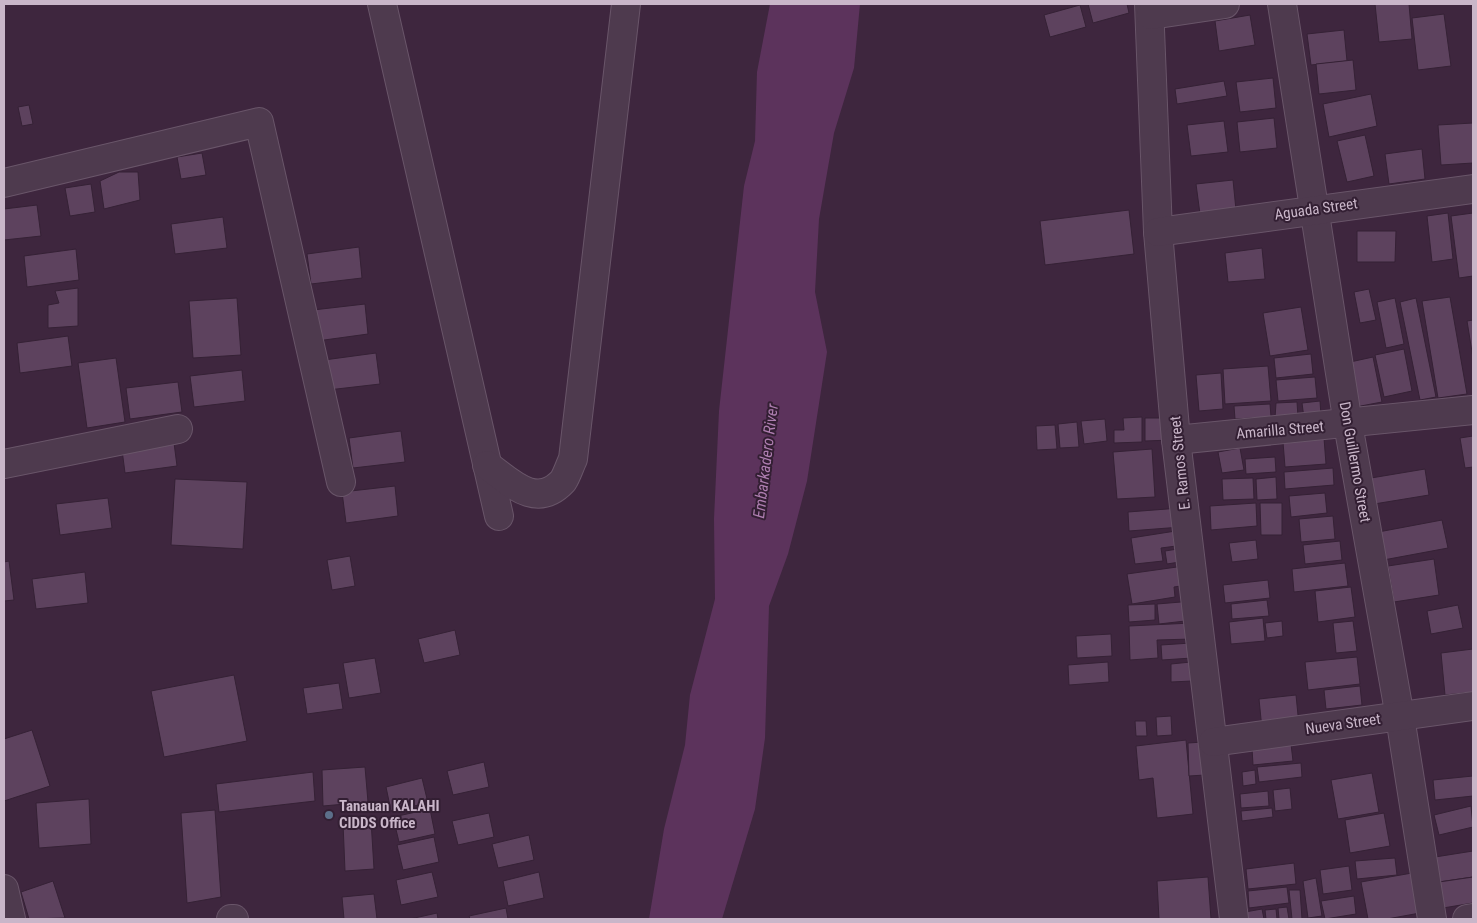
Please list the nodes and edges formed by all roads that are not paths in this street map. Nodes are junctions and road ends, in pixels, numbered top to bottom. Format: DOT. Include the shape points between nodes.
graph roads {
  1 [pos="382,4"];
  2 [pos="626,4"];
  3 [pos="1225,4"];
  4 [pos="1282,4"];
  5 [pos="1150,10"];
  6 [pos="4,183"];
  7 [pos="1473,189"];
  8 [pos="1314,209"];
  9 [pos="1158,232"];
  10 [pos="1473,410"];
  11 [pos="1348,424"];
  12 [pos="178,429"];
  13 [pos="1176,440"];
  14 [pos="4,464"];
  15 [pos="488,465"];
  16 [pos="341,482"];
  17 [pos="499,516"];
  18 [pos="1473,706"];
  19 [pos="1400,717"];
  20 [pos="1213,742"];
  21 [pos="4,889"];
  22 [pos="1473,918"];
  23 [pos="11,919"];
  24 [pos="1234,919"];
  25 [pos="1432,919"];
  26 [pos="1467,919"];
  1 -- 15 [label="street"];
  2 -- 15 [label="street" via="573,459 563,480 543,493 524,492"];
  3 -- 5 [label="street"];
  4 -- 8 [label="street, Don Guillermo Street"];
  5 -- 9 [label="street, E. Ramos Street"];
  6 -- 16 [label="street" via="259,122"];
  7 -- 8 [label="street, Aguada Street"];
  8 -- 9 [label="street, Aguada Street"];
  8 -- 11 [label="street, Don Guillermo Street"];
  9 -- 13 [label="street, E. Ramos Street"];
  10 -- 11 [label="street, Amarilla Street"];
  11 -- 13 [label="street, Amarilla Street"];
  11 -- 19 [label="street, Don Guillermo Street"];
  12 -- 14 [label="street"];
  13 -- 20 [label="street, E. Ramos Street"];
  15 -- 17 [label="street"];
  18 -- 19 [label="street, Nueva Street"];
  19 -- 20 [label="street, Nueva Street"];
  19 -- 25 [label="street, Don Guillermo Street"];
  20 -- 24 [label="street, E. Ramos Street"];
  21 -- 23 [label="street"];
  22 -- 26 [label="street"];
}
